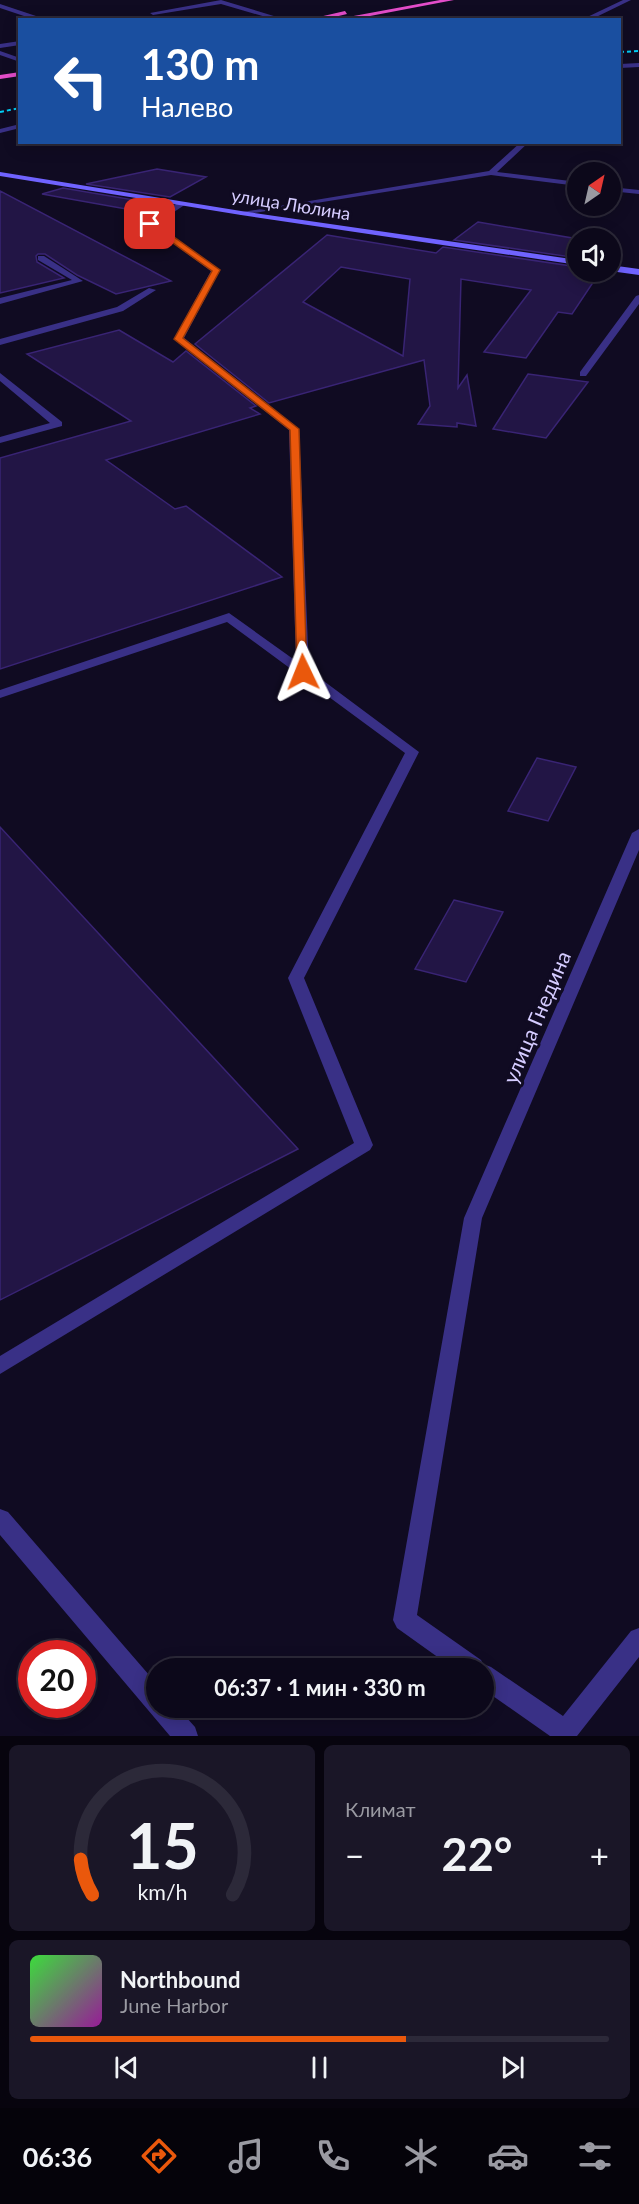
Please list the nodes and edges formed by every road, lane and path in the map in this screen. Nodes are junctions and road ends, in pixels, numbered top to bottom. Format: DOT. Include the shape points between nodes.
graph roads {
  1 [pos="423,0"];
  2 [pos="451,0"];
  3 [pos="628,0"];
  4 [pos="0,6"];
  5 [pos="153,13"];
  6 [pos="37,18"];
  7 [pos="277,18"];
  8 [pos="320,18"];
  9 [pos="347,18"];
  10 [pos="588,18"];
  11 [pos="18,43"];
  12 [pos="0,46"];
  13 [pos="0,53"];
  14 [pos="18,59"];
  15 [pos="639,65"];
  16 [pos="621,66"];
  17 [pos="18,68"];
  18 [pos="0,71"];
  19 [pos="18,74"];
  20 [pos="0,77"];
  21 [pos="18,126"];
  22 [pos="0,130"];
  23 [pos="524,144"];
  24 [pos="491,172"];
  25 [pos="0,174"];
  26 [pos="567,182"];
  27 [pos="621,190"];
  28 [pos="639,192"];
  29 [pos="183,204"];
  30 [pos="241,213"];
  31 [pos="41,258"];
  32 [pos="567,261"];
  33 [pos="621,270"];
  34 [pos="639,272"];
  35 [pos="152,290"];
  36 [pos="639,298"];
  37 [pos="0,301"];
  38 [pos="0,342"];
  39 [pos="583,374"];
  40 [pos="0,376"];
  41 [pos="0,440"];
  42 [pos="303,672"];
  43 [pos="0,694"];
  44 [pos="639,833"];
  45 [pos="0,1366"];
  46 [pos="0,1519"];
  47 [pos="639,1639"];
  48 [pos="459,1658"];
  49 [pos="494,1683"];
  50 [pos="146,1689"];
  51 [pos="170,1718"];
  52 [pos="564,1734"];
  53 [pos="186,1736"];
  1 -- 8 [label="highway"];
  2 -- 9 [label="highway"];
  3 -- 10 [label="street"];
  4 -- 6 [label="street"];
  5 -- 7 [label="street" via="221,2"];
  11 -- 12 [label="street"];
  13 -- 14 [label="street"];
  15 -- 16 [label="street"];
  17 -- 18 [label="highway"];
  19 -- 20 [label="highway"];
  21 -- 22 [label="street"];
  23 -- 24 [label="street"];
  24 -- 26 [label="street"];
  24 -- 30 [label="street"];
  25 -- 29 [label="main road, улица Люлина"];
  27 -- 28 [label="street"];
  29 -- 30 [label="main road, улица Люлина"];
  29 -- 42 [label="street" via="150,224 216,270 178,339 294,429"];
  30 -- 32 [label="main road, улица Люлина"];
  31 -- 37 [label="street" via="79,280"];
  33 -- 34 [label="main road"];
  35 -- 38 [label="street" via="120,309"];
  36 -- 39 [label="street"];
  40 -- 41 [label="street" via="58,424"];
  42 -- 43 [label="street" via="229,617"];
  42 -- 45 [label="street" via="412,752 296,978 363,1145"];
  44 -- 48 [label="street, улица Гнедина" via="473,1218 405,1620"];
  46 -- 50 [label="street"];
  47 -- 52 [label="street"];
  49 -- 52 [label="street"];
  51 -- 53 [label="street"];
}
